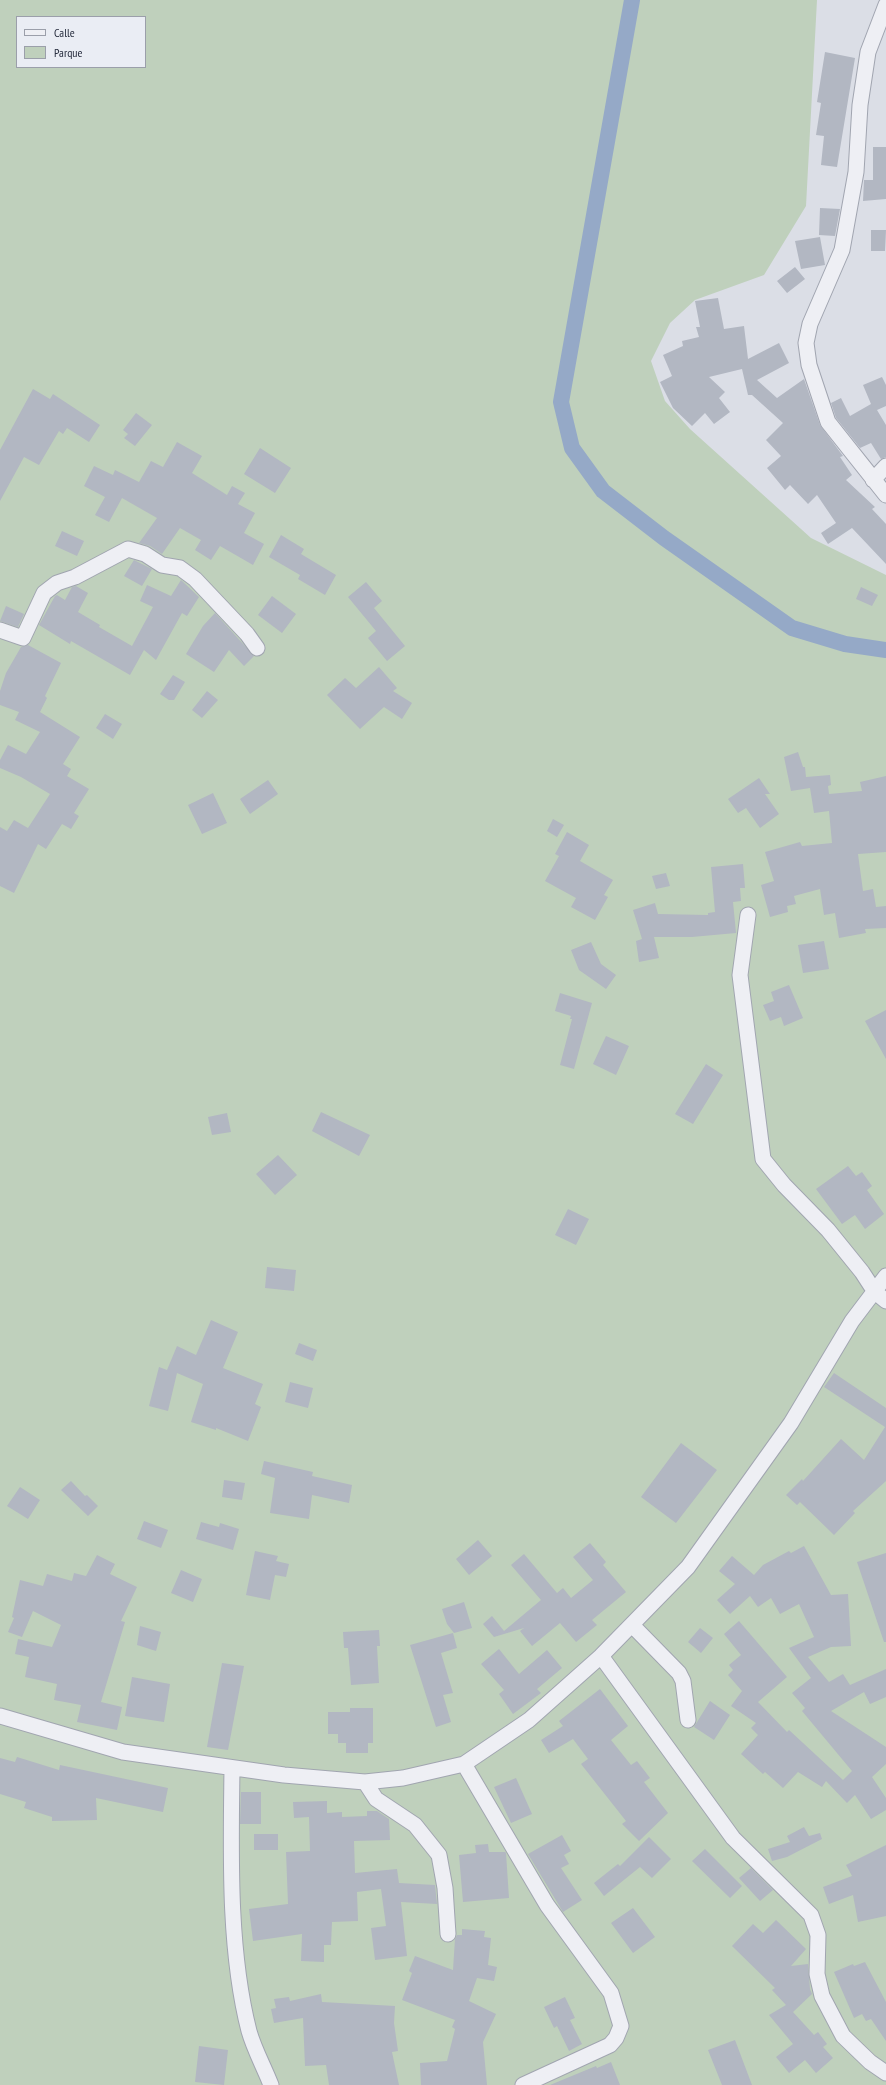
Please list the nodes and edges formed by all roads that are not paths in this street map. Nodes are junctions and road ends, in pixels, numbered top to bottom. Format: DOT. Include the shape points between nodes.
graph roads {
  1 [pos="886,6"];
  2 [pos="886,466"];
  3 [pos="873,480"];
  4 [pos="886,495"];
  5 [pos="0,630"];
  6 [pos="257,648"];
  7 [pos="748,915"];
  8 [pos="886,1276"];
  9 [pos="880,1296"];
  10 [pos="632,1625"];
  11 [pos="601,1656"];
  12 [pos="0,1716"];
  13 [pos="688,1720"];
  14 [pos="464,1764"];
  15 [pos="232,1768"];
  16 [pos="365,1782"];
  17 [pos="448,1934"];
  18 [pos="886,2073"];
  19 [pos="270,2085"];
  20 [pos="523,2085"];
  1 -- 3 [label="street" via="868,52 860,105 856,172 842,250 810,324 806,343 809,365 828,422"];
  2 -- 3 [label="street"];
  3 -- 4 [label="street"];
  5 -- 6 [label="street" via="23,638 44,593 57,583 75,577 128,549 145,554 162,565 180,568 195,579"];
  7 -- 9 [label="street" via="740,975 763,1159 784,1185 828,1230"];
  8 -- 9 [label="street"];
  9 -- 10 [label="street" via="852,1321 791,1423 688,1566"];
  10 -- 11 [label="street"];
  10 -- 13 [label="street" via="679,1673 683,1681"];
  11 -- 14 [label="street" via="529,1720"];
  11 -- 18 [label="street" via="733,1838 811,1915 818,1935 818,1974 822,1996 843,2036 870,2062"];
  12 -- 15 [label="street" via="123,1752"];
  14 -- 16 [label="street" via="403,1778"];
  14 -- 20 [label="street" via="547,1905 611,1993 621,2026 610,2045"];
  15 -- 16 [label="street"];
  15 -- 19 [label="street" via="230,1871 238,1967 250,2032"];
  16 -- 17 [label="street" via="376,1799 415,1825 439,1855 445,1888"];
}
